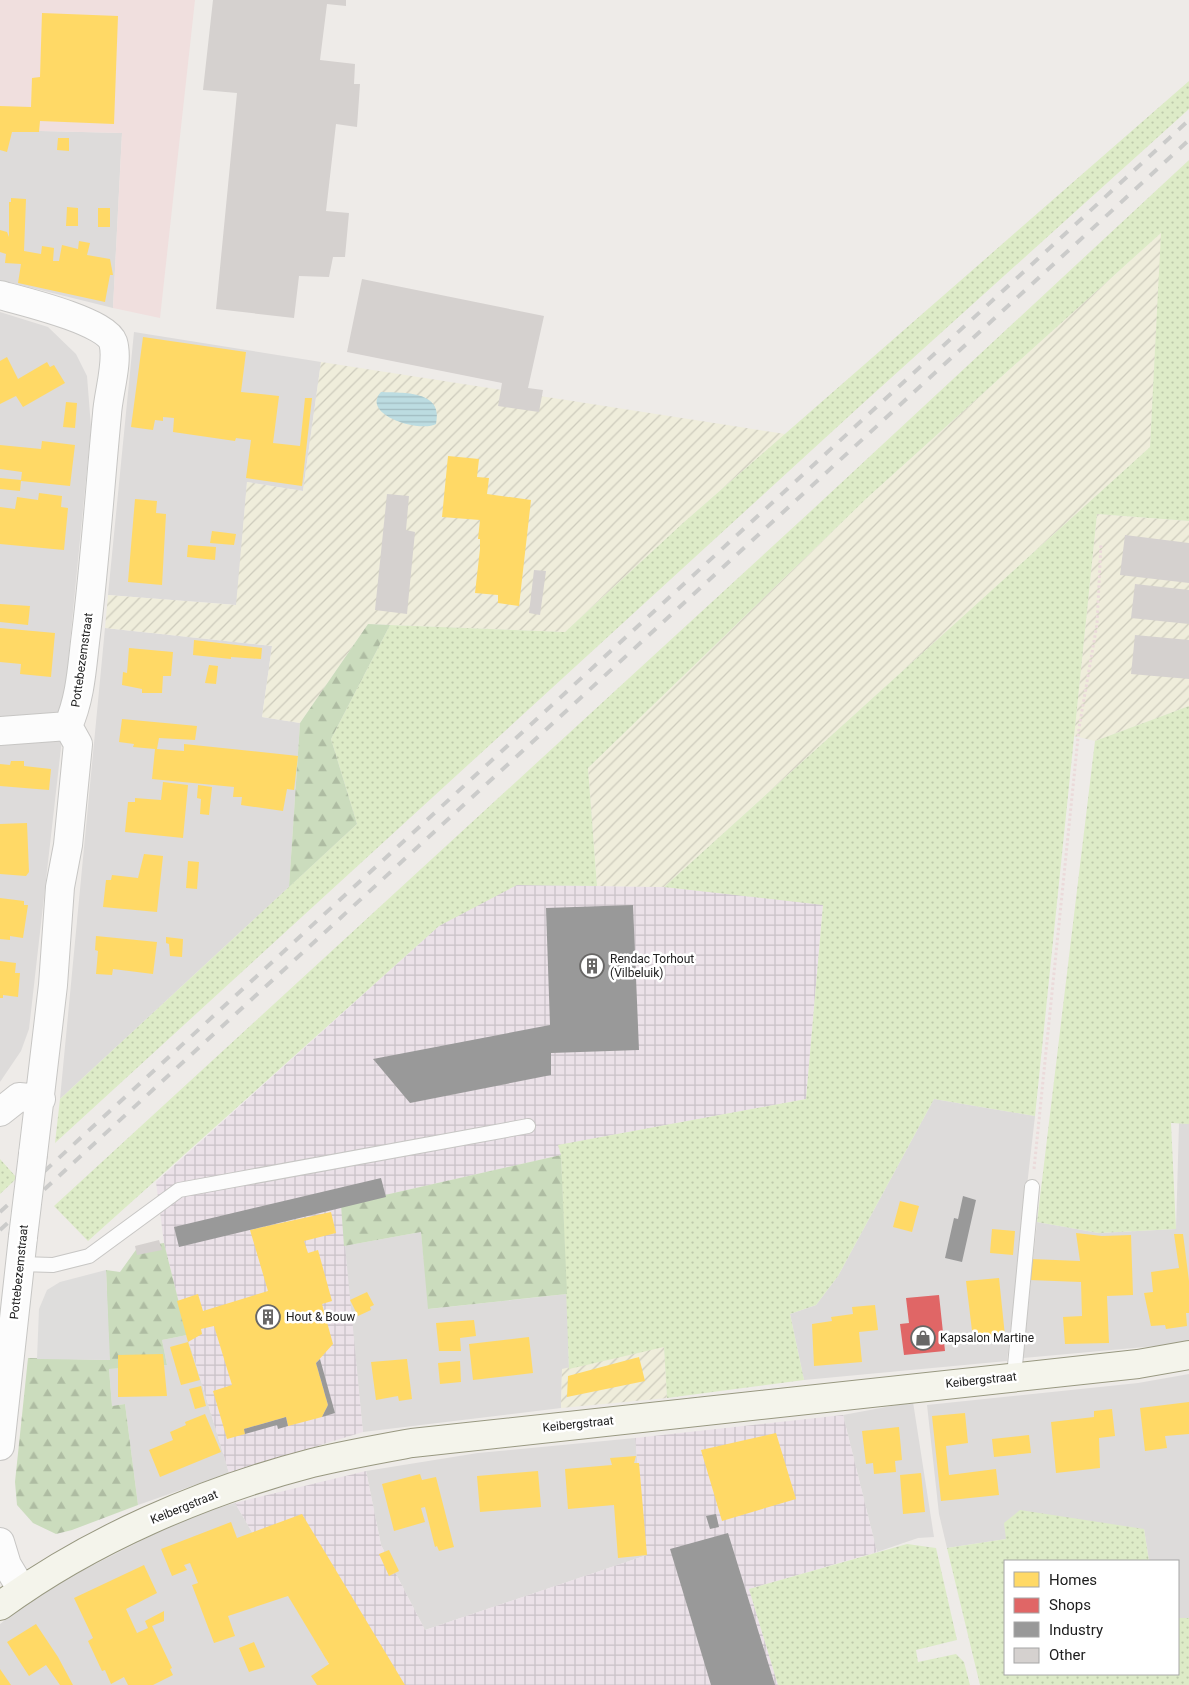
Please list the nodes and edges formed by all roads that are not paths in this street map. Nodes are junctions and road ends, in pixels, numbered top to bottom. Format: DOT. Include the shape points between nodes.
graph roads {
  1 [pos="0,295"];
  2 [pos="68,726"];
  3 [pos="0,730"];
  4 [pos="40,1098"];
  5 [pos="0,1112"];
  6 [pos="528,1126"];
  7 [pos="1032,1187"];
  8 [pos="20,1264"];
  9 [pos="1189,1355"];
  10 [pos="1014,1376"];
  11 [pos="0,1446"];
  12 [pos="0,1542"];
  13 [pos="22,1590"];
  14 [pos="0,1606"];
  1 -- 2 [label="street, Pottebezemstraat" via="40,305 102,329 113,342 114,360 89,608 76,707"];
  2 -- 3 [label="street"];
  2 -- 4 [label="street, Pottebezemstraat" via="78,744 68,845 60,887"];
  4 -- 5 [label="street" via="19,1096"];
  4 -- 8 [label="street, Pottebezemstraat, bridge"];
  6 -- 8 [label="lane" via="179,1190 90,1256 53,1266"];
  7 -- 10 [label="lane"];
  8 -- 11 [label="street, Pottebezemstraat"];
  9 -- 10 [label="street, Keibergstraat" via="1138,1364"];
  10 -- 13 [label="street, Keibergstraat" via="412,1442 311,1463 192,1502 94,1546"];
  12 -- 13 [label="street" via="7,1565"];
  13 -- 14 [label="street, Keibergstraat"];
}
